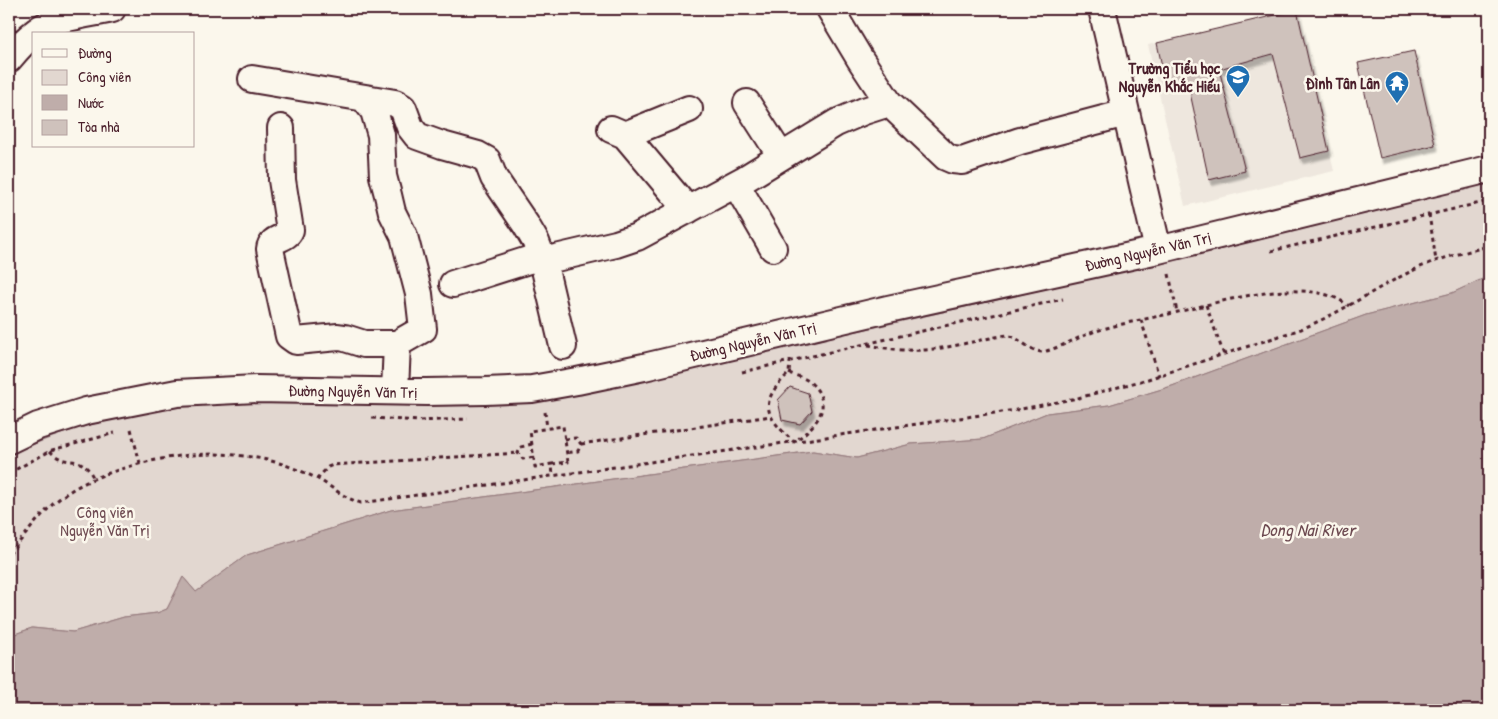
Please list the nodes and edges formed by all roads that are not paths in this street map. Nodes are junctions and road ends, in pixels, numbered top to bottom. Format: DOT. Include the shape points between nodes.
graph roads {
  1 [pos="112,9"];
  2 [pos="830,9"];
  3 [pos="1102,9"];
  4 [pos="36,32"];
  5 [pos="32,35"];
  6 [pos="9,59"];
  7 [pos="252,79"];
  8 [pos="364,98"];
  9 [pos="747,103"];
  10 [pos="889,103"];
  11 [pos="689,109"];
  12 [pos="1126,112"];
  13 [pos="281,128"];
  14 [pos="781,156"];
  15 [pos="1489,169"];
  16 [pos="736,184"];
  17 [pos="688,210"];
  18 [pos="773,248"];
  19 [pos="1158,250"];
  20 [pos="542,259"];
  21 [pos="453,284"];
  22 [pos="397,344"];
  23 [pos="563,346"];
  24 [pos="395,391"];
  25 [pos="9,440"];
  1 -- 4 [label="street" via="57,21"];
  2 -- 10 [label="street"];
  3 -- 12 [label="street"];
  5 -- 6 [label="street"];
  7 -- 8 [label="street"];
  8 -- 20 [label="street" via="396,103 403,108 417,136 487,160 494,178 536,242"];
  8 -- 22 [label="street" via="374,111 381,135 384,176 392,212 404,236 419,294 423,330"];
  9 -- 14 [label="street"];
  10 -- 12 [label="street" via="935,148 952,160 962,161 1020,141"];
  10 -- 14 [label="street" via="836,123"];
  11 -- 17 [label="street" via="618,132"];
  12 -- 19 [label="street"];
  13 -- 22 [label="street" via="282,180 290,230 286,236 270,244 270,248 289,336 296,341 338,337 364,344"];
  14 -- 16 [label="street"];
  15 -- 19 [label="street, Đường Nguyễn Văn Trị"];
  16 -- 17 [label="street"];
  16 -- 18 [label="street"];
  17 -- 20 [label="street" via="637,237"];
  19 -- 24 [label="street, Đường Nguyễn Văn Trị" via="577,381 532,389"];
  20 -- 21 [label="street"];
  20 -- 23 [label="street"];
  22 -- 24 [label="street"];
  24 -- 25 [label="street, Đường Nguyễn Văn Trị" via="177,392 86,411 38,426"];
}
